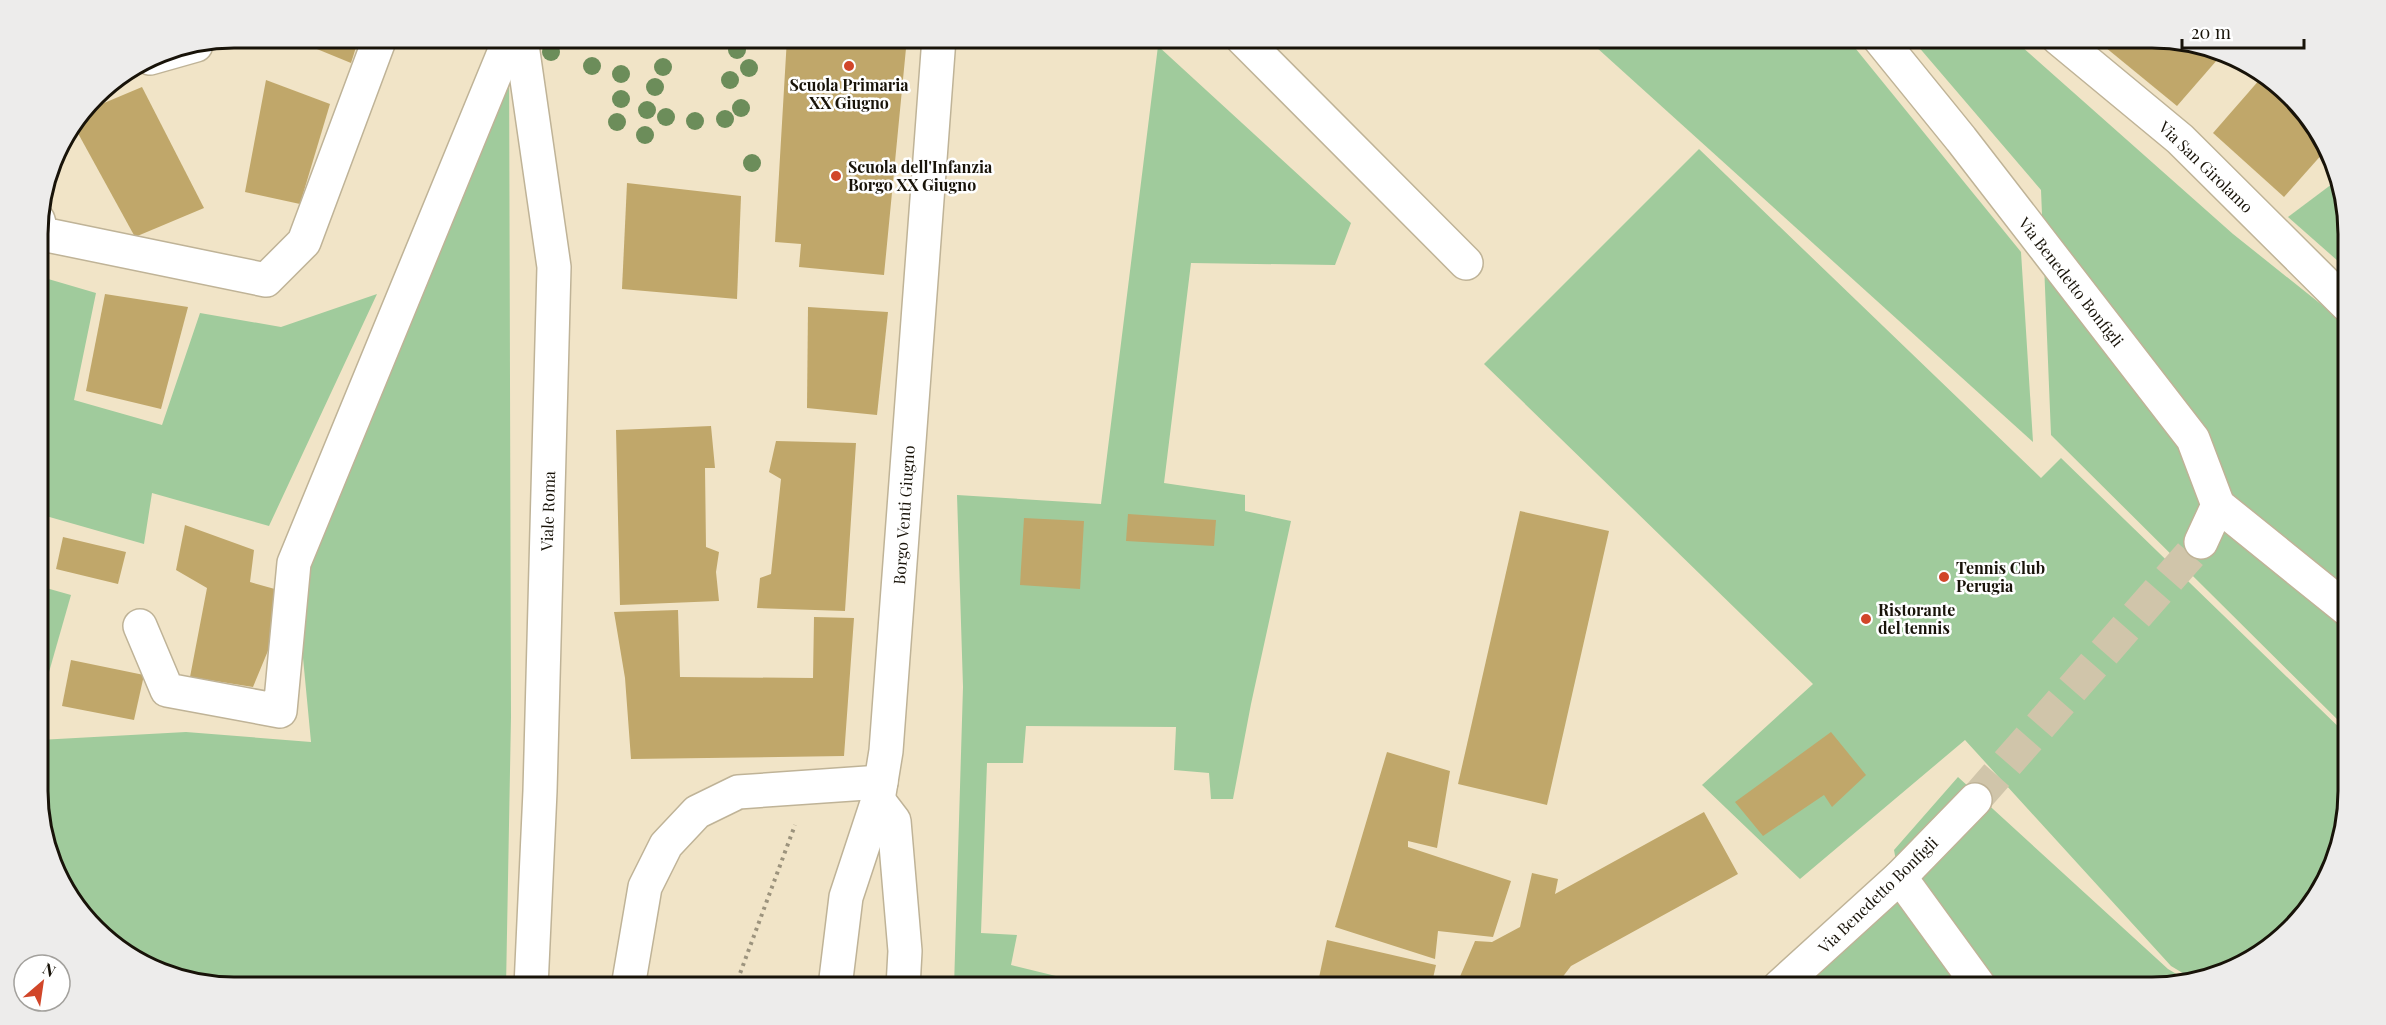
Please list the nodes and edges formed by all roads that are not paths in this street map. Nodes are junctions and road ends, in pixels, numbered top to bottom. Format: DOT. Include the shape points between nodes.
graph roads {
  1 [pos="376,48"];
  2 [pos="506,48"];
  3 [pos="522,48"];
  4 [pos="938,48"];
  5 [pos="1252,48"];
  6 [pos="1887,48"];
  7 [pos="2070,48"];
  8 [pos="48,235"];
  9 [pos="1466,264"];
  10 [pos="2338,296"];
  11 [pos="2218,505"];
  12 [pos="2201,542"];
  13 [pos="2338,602"];
  14 [pos="140,626"];
  15 [pos="880,791"];
  16 [pos="1975,800"];
  17 [pos="1900,877"];
  18 [pos="531,977"];
  19 [pos="630,977"];
  20 [pos="836,977"];
  21 [pos="904,977"];
  22 [pos="1790,977"];
  23 [pos="1973,977"];
  1 -- 8 [label="street" via="304,242 266,280"];
  2 -- 14 [label="street" via="294,563 280,711 167,690"];
  3 -- 18 [label="street, Viale Roma" via="554,267"];
  4 -- 15 [label="street, Borgo Venti Giugno"];
  5 -- 9 [label="street"];
  6 -- 11 [label="street, Via Benedetto Bonfigli" via="2193,439"];
  7 -- 10 [label="street, Via San Girolamo" via="2180,140"];
  11 -- 12 [label="street"];
  11 -- 13 [label="street"];
  15 -- 19 [label="street" via="738,792 697,812 666,844 645,887"];
  15 -- 20 [label="street, Borgo Venti Giugno" via="846,897"];
  15 -- 21 [label="street" via="894,821 905,951"];
  16 -- 17 [label="street, Via Benedetto Bonfigli"];
  17 -- 22 [label="street, Via Benedetto Bonfigli"];
  17 -- 23 [label="street"];
}
